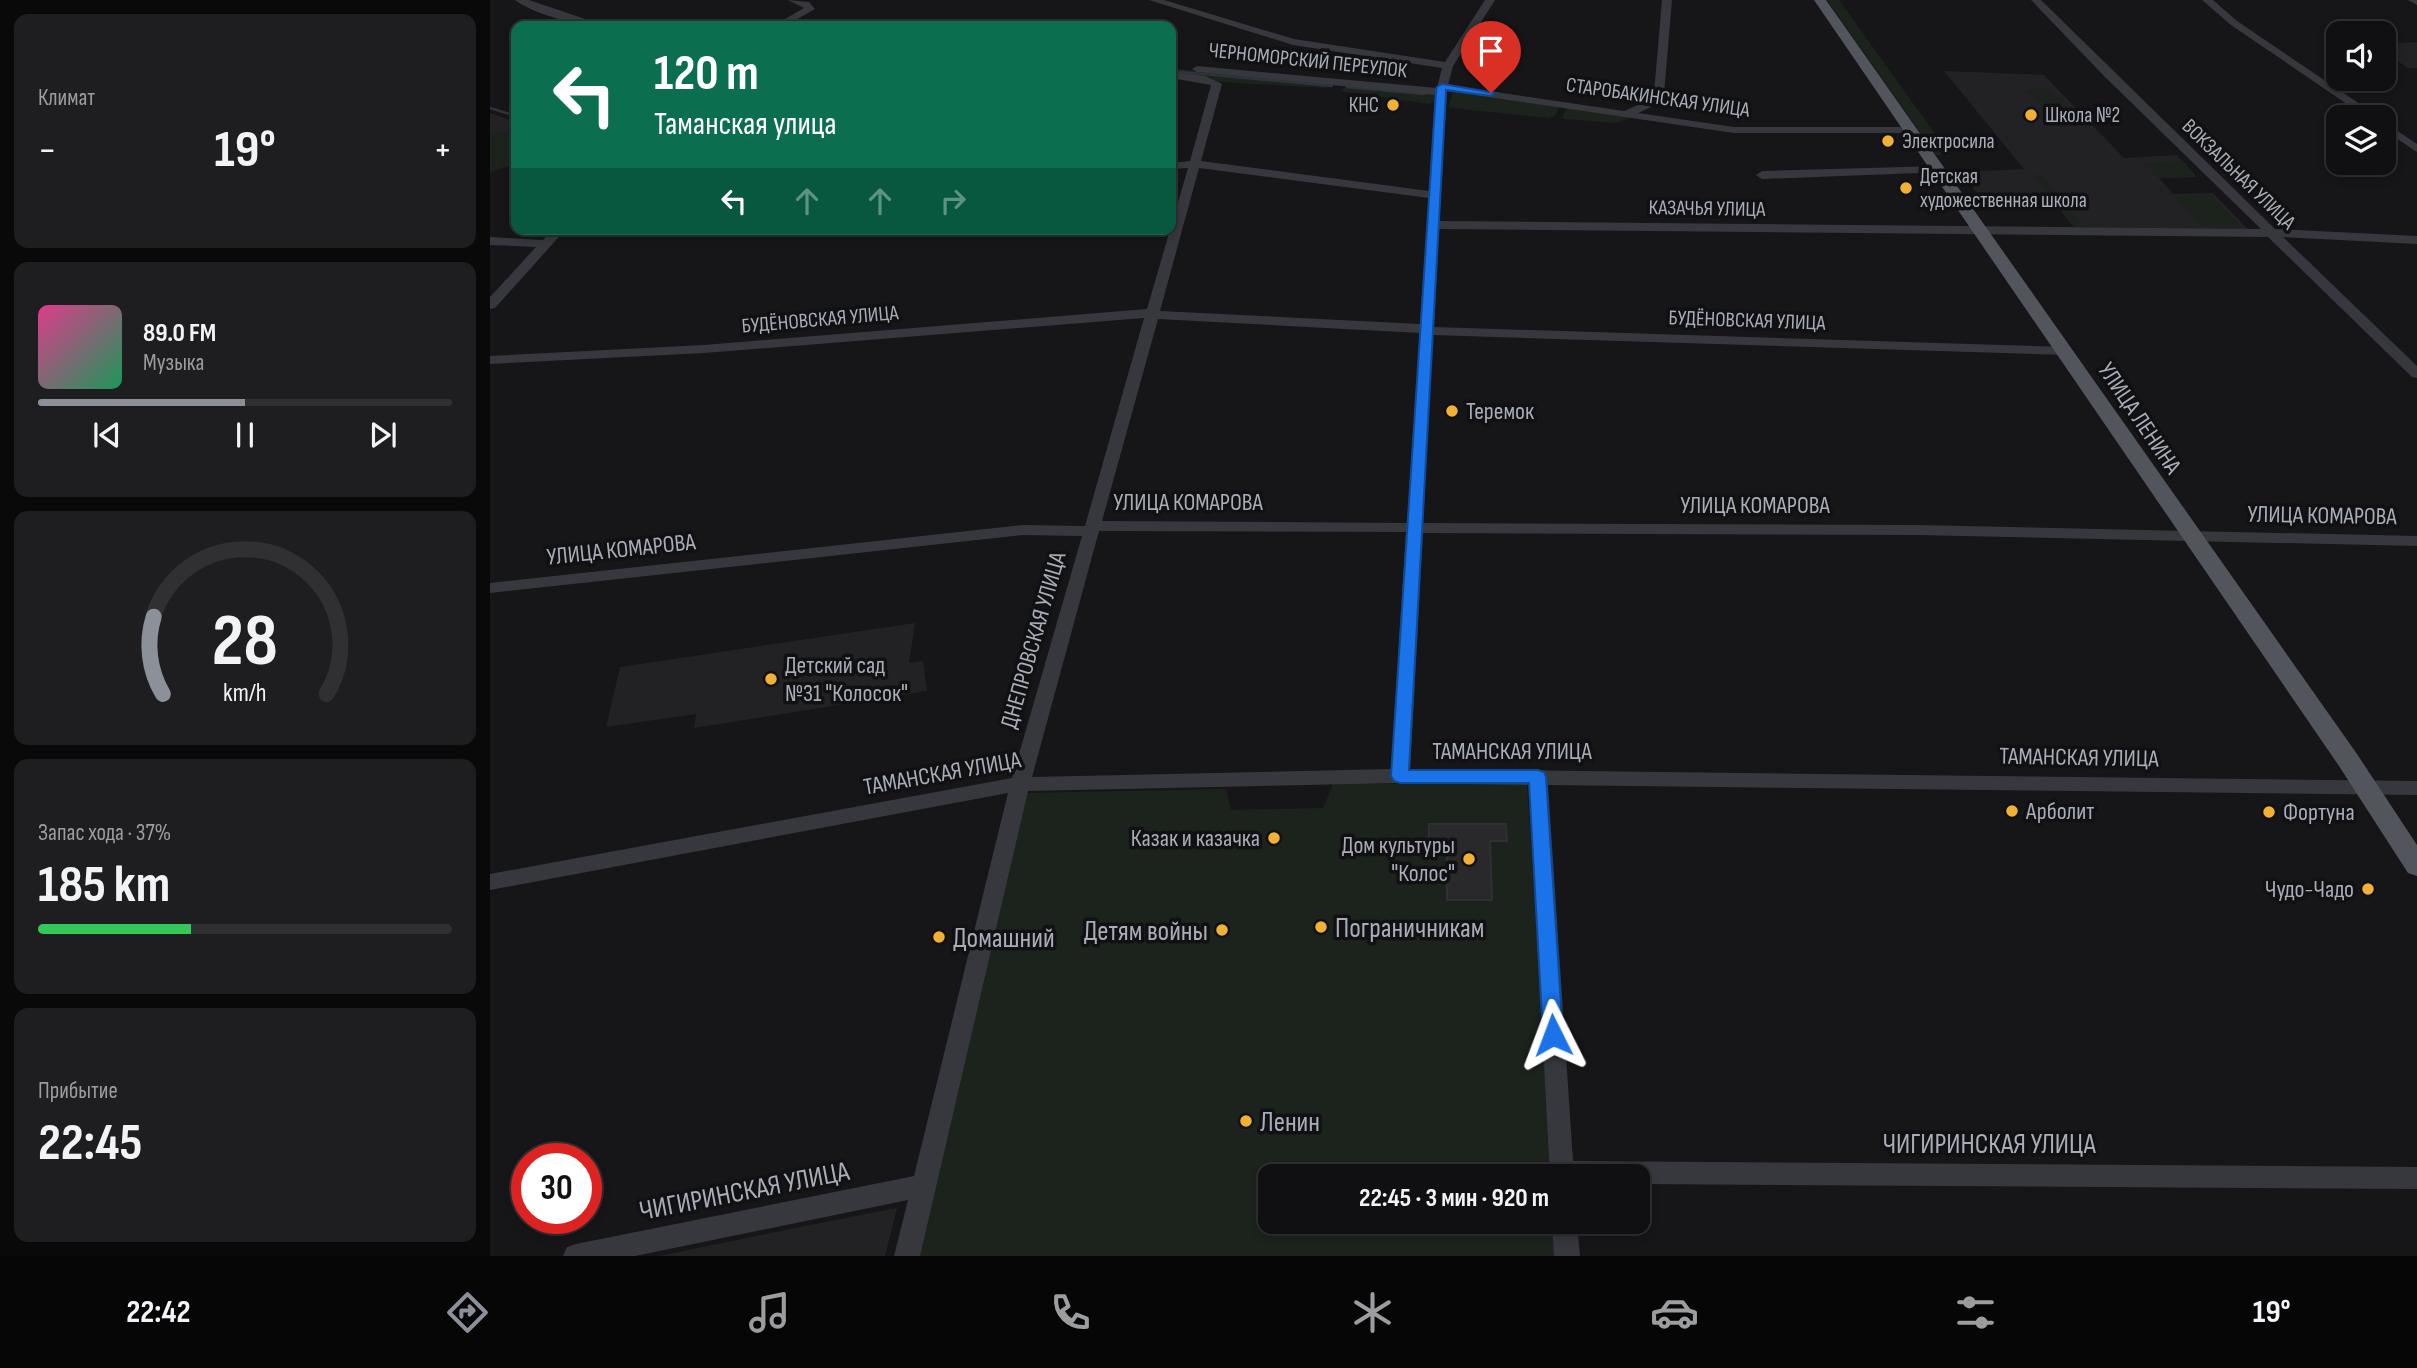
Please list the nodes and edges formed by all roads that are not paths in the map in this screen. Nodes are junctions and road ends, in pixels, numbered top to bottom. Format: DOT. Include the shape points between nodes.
graph roads {
  1 [pos="520,0"];
  2 [pos="793,0"];
  3 [pos="1154,0"];
  4 [pos="1490,0"];
  5 [pos="1667,0"];
  6 [pos="1820,0"];
  7 [pos="2036,0"];
  8 [pos="2207,0"];
  9 [pos="581,21"];
  10 [pos="789,21"];
  11 [pos="1176,66"];
  12 [pos="1448,66"];
  13 [pos="1176,76"];
  14 [pos="1442,90"];
  15 [pos="2355,105"];
  16 [pos="1628,113"];
  17 [pos="1911,130"];
  18 [pos="2396,134"];
  19 [pos="2417,149"];
  20 [pos="1194,164"];
  21 [pos="1176,166"];
  22 [pos="1940,170"];
  23 [pos="1762,175"];
  24 [pos="1434,195"];
  25 [pos="1433,225"];
  26 [pos="1981,229"];
  27 [pos="1176,230"];
  28 [pos="2272,233"];
  29 [pos="554,235"];
  30 [pos="1175,235"];
  31 [pos="2417,240"];
  32 [pos="490,241"];
  33 [pos="546,244"];
  34 [pos="490,305"];
  35 [pos="1153,314"];
  36 [pos="1428,330"];
  37 [pos="2065,351"];
  38 [pos="490,360"];
  39 [pos="2417,374"];
  40 [pos="1414,526"];
  41 [pos="1092,529"];
  42 [pos="2192,537"];
  43 [pos="2417,541"];
  44 [pos="490,588"];
  45 [pos="1400,776"];
  46 [pos="1538,777"];
  47 [pos="1020,784"];
  48 [pos="2365,786"];
  49 [pos="2417,788"];
  50 [pos="2417,866"];
  51 [pos="490,882"];
  52 [pos="1560,1164"];
  53 [pos="1650,1174"];
  54 [pos="2417,1178"];
  55 [pos="924,1185"];
  56 [pos="1566,1234"];
  57 [pos="576,1256"];
  58 [pos="907,1256"];
  59 [pos="1567,1256"];
  1 -- 9 [label="street"];
  2 -- 10 [label="street" via="810,9"];
  3 -- 12 [label="street" via="1293,42"];
  4 -- 12 [label="street"];
  5 -- 16 [label="street" via="1659,94"];
  6 -- 17 [label="main road, УЛИЦА ЛЕНИНА"];
  7 -- 28 [label="street, ВОКЗАЛЬНАЯ УЛИЦА"];
  8 -- 15 [label="street"];
  11 -- 14 [label="street, ЧЕРНОМОРСКИЙ ПЕРЕУЛОК"];
  12 -- 14 [label="street"];
  13 -- 20 [label="street, ДНЕПРОВСКАЯ УЛИЦА" via="1217,84"];
  14 -- 16 [label="street, СТАРОБАКИНСКАЯ УЛИЦА"];
  14 -- 24 [label="street"];
  16 -- 17 [label="street, СТАРОБАКИНСКАЯ УЛИЦА" via="1734,130"];
  17 -- 22 [label="main road, УЛИЦА ЛЕНИНА"];
  18 -- 19 [label="street"];
  20 -- 21 [label="street"];
  20 -- 24 [label="street"];
  20 -- 27 [label="street, ДНЕПРОВСКАЯ УЛИЦА"];
  22 -- 23 [label="street"];
  22 -- 26 [label="main road, УЛИЦА ЛЕНИНА"];
  24 -- 25 [label="street"];
  25 -- 26 [label="street, КАЗАЧЬЯ УЛИЦА"];
  25 -- 36 [label="street"];
  26 -- 28 [label="street, КАЗАЧЬЯ УЛИЦА"];
  26 -- 37 [label="main road, УЛИЦА ЛЕНИНА"];
  28 -- 31 [label="street, КАЗАЧЬЯ УЛИЦА"];
  28 -- 39 [label="street, ВОКЗАЛЬНАЯ УЛИЦА"];
  29 -- 33 [label="street"];
  30 -- 35 [label="street, ДНЕПРОВСКАЯ УЛИЦА"];
  32 -- 33 [label="street"];
  33 -- 34 [label="street"];
  35 -- 36 [label="street, БУДЁНОВСКАЯ УЛИЦА"];
  35 -- 38 [label="street, БУДЁНОВСКАЯ УЛИЦА" via="672,352"];
  35 -- 41 [label="street, ДНЕПРОВСКАЯ УЛИЦА"];
  36 -- 37 [label="street, БУДЁНОВСКАЯ УЛИЦА"];
  36 -- 40 [label="street"];
  37 -- 42 [label="main road, УЛИЦА ЛЕНИНА"];
  40 -- 41 [label="street, УЛИЦА КОМАРОВА"];
  40 -- 42 [label="street, УЛИЦА КОМАРОВА"];
  40 -- 45 [label="street"];
  41 -- 44 [label="street, УЛИЦА КОМАРОВА" via="1023,530"];
  41 -- 47 [label="street, ДНЕПРОВСКАЯ УЛИЦА"];
  42 -- 43 [label="street, УЛИЦА КОМАРОВА"];
  42 -- 48 [label="main road, УЛИЦА ЛЕНИНА"];
  45 -- 46 [label="street, ТАМАНСКАЯ УЛИЦА"];
  45 -- 47 [label="street, ТАМАНСКАЯ УЛИЦА"];
  46 -- 48 [label="street, ТАМАНСКАЯ УЛИЦА"];
  46 -- 52 [label="street"];
  47 -- 51 [label="street, ТАМАНСКАЯ УЛИЦА"];
  47 -- 55 [label="street, ДНЕПРОВСКАЯ УЛИЦА"];
  48 -- 49 [label="street, ТАМАНСКАЯ УЛИЦА"];
  48 -- 50 [label="main road, УЛИЦА ЛЕНИНА"];
  53 -- 54 [label="street, ЧИГИРИНСКАЯ УЛИЦА"];
  55 -- 57 [label="street, ЧИГИРИНСКАЯ УЛИЦА"];
  55 -- 58 [label="street, ДНЕПРОВСКАЯ УЛИЦА"];
  56 -- 59 [label="street"];
}
